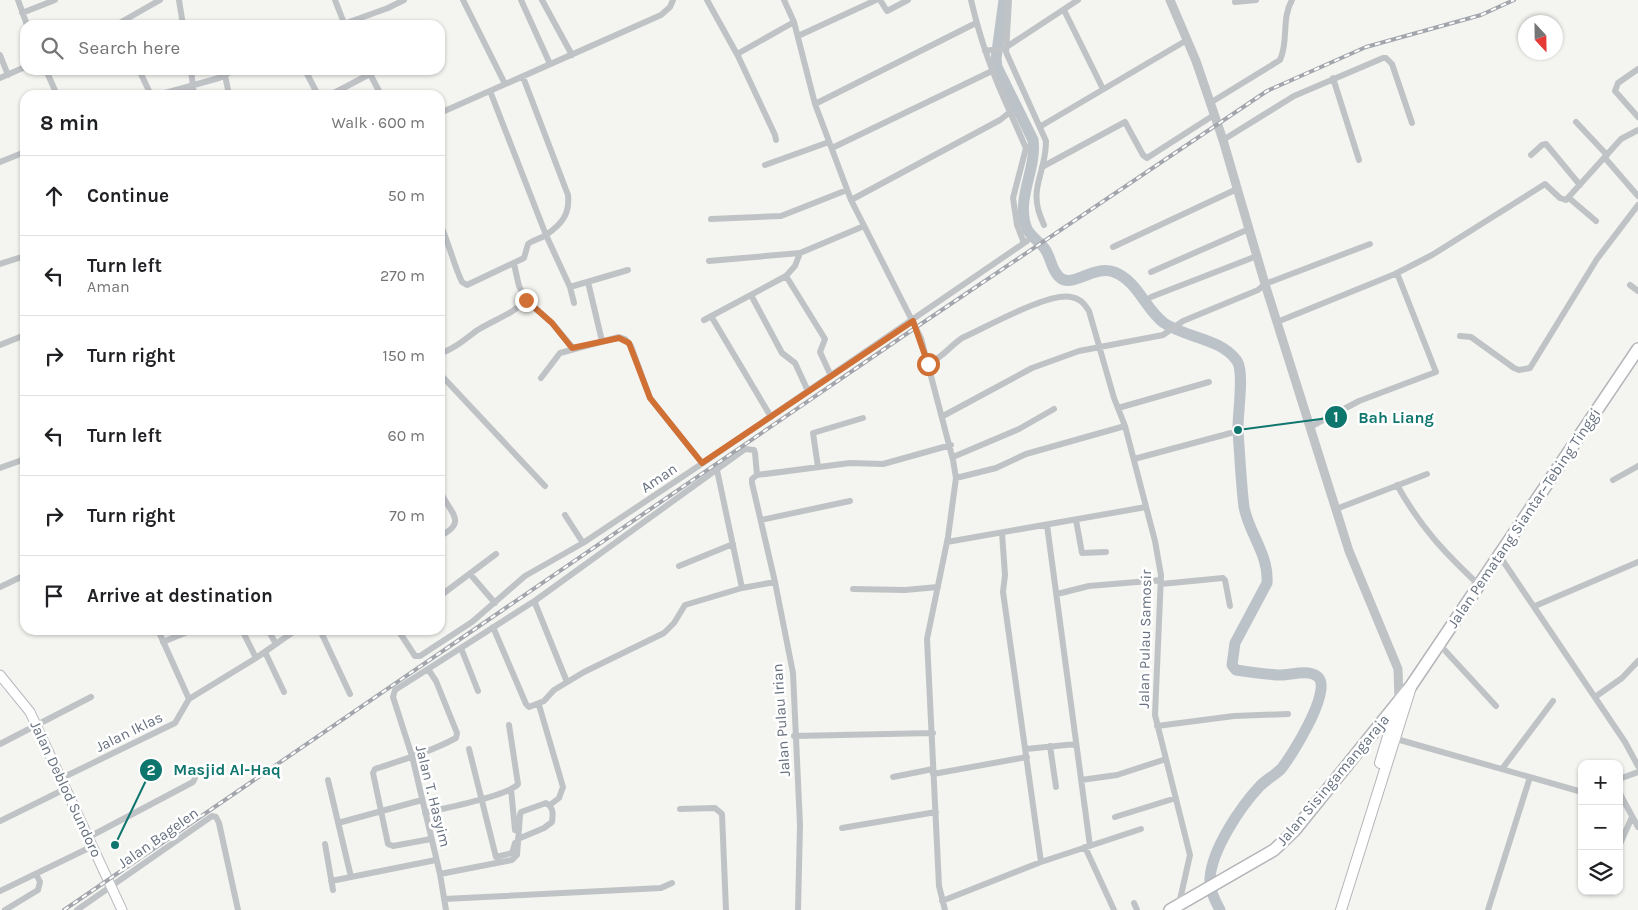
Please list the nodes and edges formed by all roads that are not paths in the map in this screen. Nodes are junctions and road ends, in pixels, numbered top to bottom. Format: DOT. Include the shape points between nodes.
graph roads {
  1 [pos="18,0"];
  2 [pos="55,0"];
  3 [pos="160,0"];
  4 [pos="179,0"];
  5 [pos="335,0"];
  6 [pos="384,0"];
  7 [pos="404,0"];
  8 [pos="463,0"];
  9 [pos="521,0"];
  10 [pos="542,0"];
  11 [pos="673,0"];
  12 [pos="707,0"];
  13 [pos="786,0"];
  14 [pos="876,0"];
  15 [pos="880,0"];
  16 [pos="908,0"];
  17 [pos="971,0"];
  18 [pos="1009,0"];
  19 [pos="1078,0"];
  20 [pos="1170,0"];
  21 [pos="1256,0"];
  22 [pos="1292,0"];
  23 [pos="1235,2"];
  24 [pos="388,8"];
  25 [pos="1064,10"];
  26 [pos="22,13"];
  27 [pos="25,20"];
  28 [pos="126,20"];
  29 [pos="182,20"];
  30 [pos="342,20"];
  31 [pos="355,20"];
  32 [pos="794,22"];
  33 [pos="976,23"];
  34 [pos="798,36"];
  35 [pos="1187,40"];
  36 [pos="1004,49"];
  37 [pos="987,51"];
  38 [pos="0,55"];
  39 [pos="572,55"];
  40 [pos="738,56"];
  41 [pos="550,64"];
  42 [pos="20,69"];
  43 [pos="1638,69"];
  44 [pos="992,71"];
  45 [pos="8,75"];
  46 [pos="48,75"];
  47 [pos="141,75"];
  48 [pos="191,75"];
  49 [pos="308,75"];
  50 [pos="364,75"];
  51 [pos="371,75"];
  52 [pos="225,76"];
  53 [pos="523,76"];
  54 [pos="0,78"];
  55 [pos="1333,78"];
  56 [pos="505,84"];
  57 [pos="193,86"];
  58 [pos="1103,89"];
  59 [pos="55,90"];
  60 [pos="149,90"];
  61 [pos="177,90"];
  62 [pos="193,90"];
  63 [pos="228,90"];
  64 [pos="316,90"];
  65 [pos="338,90"];
  66 [pos="378,90"];
  67 [pos="490,91"];
  68 [pos="1210,103"];
  69 [pos="815,104"];
  70 [pos="445,111"];
  71 [pos="1010,112"];
  72 [pos="1214,115"];
  73 [pos="1638,117"];
  74 [pos="1576,122"];
  75 [pos="1412,123"];
  76 [pos="1041,126"];
  77 [pos="1638,130"];
  78 [pos="776,140"];
  79 [pos="1223,140"];
  80 [pos="831,145"];
  81 [pos="20,154"];
  82 [pos="1531,155"];
  83 [pos="1606,156"];
  84 [pos="1359,160"];
  85 [pos="0,162"];
  86 [pos="765,165"];
  87 [pos="1042,167"];
  88 [pos="1580,185"];
  89 [pos="1238,189"];
  90 [pos="847,190"];
  91 [pos="1638,196"];
  92 [pos="1569,198"];
  93 [pos="851,200"];
  94 [pos="1638,204"];
  95 [pos="712,219"];
  96 [pos="1596,221"];
  97 [pos="1044,225"];
  98 [pos="864,226"];
  99 [pos="1249,229"];
  100 [pos="445,235"];
  101 [pos="546,235"];
  102 [pos="1370,244"];
  103 [pos="1113,247"];
  104 [pos="800,253"];
  105 [pos="1258,256"];
  106 [pos="20,258"];
  107 [pos="709,261"];
  108 [pos="0,264"];
  109 [pos="514,264"];
  110 [pos="628,270"];
  111 [pos="1151,272"];
  112 [pos="1397,273"];
  113 [pos="786,276"];
  114 [pos="588,282"];
  115 [pos="1265,284"];
  116 [pos="1630,285"];
  117 [pos="570,287"];
  118 [pos="1638,291"];
  119 [pos="751,295"];
  120 [pos="1151,297"];
  121 [pos="526,300"];
  122 [pos="574,302"];
  123 [pos="711,316"];
  124 [pos="704,320"];
  125 [pos="913,321"];
  126 [pos="1277,322"];
  127 [pos="1460,336"];
  128 [pos="20,337"];
  129 [pos="602,341"];
  130 [pos="0,345"];
  131 [pos="1101,346"];
  132 [pos="572,348"];
  133 [pos="445,352"];
  134 [pos="1637,353"];
  135 [pos="928,364"];
  136 [pos="831,376"];
  137 [pos="541,378"];
  138 [pos="445,379"];
  139 [pos="1209,382"];
  140 [pos="808,392"];
  141 [pos="1118,408"];
  142 [pos="1054,409"];
  143 [pos="943,416"];
  144 [pos="771,417"];
  145 [pos="864,418"];
  146 [pos="1125,426"];
  147 [pos="1310,427"];
  148 [pos="1231,433"];
  149 [pos="951,445"];
  150 [pos="953,457"];
  151 [pos="1134,459"];
  152 [pos="20,461"];
  153 [pos="702,463"];
  154 [pos="818,466"];
  155 [pos="1638,466"];
  156 [pos="0,468"];
  157 [pos="717,470"];
  158 [pos="1427,474"];
  159 [pos="757,475"];
  160 [pos="956,478"];
  161 [pos="1613,480"];
  162 [pos="1397,485"];
  163 [pos="545,486"];
  164 [pos="445,500"];
  165 [pos="850,502"];
  166 [pos="1146,506"];
  167 [pos="1336,509"];
  168 [pos="565,515"];
  169 [pos="761,520"];
  170 [pos="1076,520"];
  171 [pos="1047,525"];
  172 [pos="445,533"];
  173 [pos="1002,533"];
  174 [pos="947,542"];
  175 [pos="583,543"];
  176 [pos="734,544"];
  177 [pos="1106,552"];
  178 [pos="496,554"];
  179 [pos="1499,555"];
  180 [pos="1638,562"];
  181 [pos="679,566"];
  182 [pos="470,574"];
  183 [pos="20,577"];
  184 [pos="775,582"];
  185 [pos="1161,582"];
  186 [pos="1479,585"];
  187 [pos="0,587"];
  188 [pos="938,587"];
  189 [pos="742,588"];
  190 [pos="853,588"];
  191 [pos="445,592"];
  192 [pos="1056,594"];
  193 [pos="536,600"];
  194 [pos="494,603"];
  195 [pos="1230,606"];
  196 [pos="1535,606"];
  197 [pos="493,627"];
  198 [pos="160,635"];
  199 [pos="180,635"];
  200 [pos="244,635"];
  201 [pos="271,635"];
  202 [pos="289,635"];
  203 [pos="322,635"];
  204 [pos="401,635"];
  205 [pos="163,642"];
  206 [pos="276,644"];
  207 [pos="1439,644"];
  208 [pos="461,648"];
  209 [pos="265,652"];
  210 [pos="256,658"];
  211 [pos="1638,661"];
  212 [pos="428,669"];
  213 [pos="1398,670"];
  214 [pos="0,675"];
  215 [pos="567,682"];
  216 [pos="1411,686"];
  217 [pos="478,691"];
  218 [pos="284,692"];
  219 [pos="350,694"];
  220 [pos="90,697"];
  221 [pos="1595,697"];
  222 [pos="189,699"];
  223 [pos="1553,701"];
  224 [pos="1398,702"];
  225 [pos="539,705"];
  226 [pos="1496,706"];
  227 [pos="1288,714"];
  228 [pos="37,725"];
  229 [pos="509,725"];
  230 [pos="1157,726"];
  231 [pos="933,733"];
  232 [pos="794,736"];
  233 [pos="1392,738"];
  234 [pos="0,744"];
  235 [pos="1076,744"];
  236 [pos="1050,746"];
  237 [pos="469,749"];
  238 [pos="1026,753"];
  239 [pos="412,756"];
  240 [pos="1166,759"];
  241 [pos="1638,766"];
  242 [pos="1502,769"];
  243 [pos="193,770"];
  244 [pos="933,772"];
  245 [pos="1638,772"];
  246 [pos="893,777"];
  247 [pos="1530,777"];
  248 [pos="62,778"];
  249 [pos="1623,778"];
  250 [pos="328,780"];
  251 [pos="1080,780"];
  252 [pos="1056,786"];
  253 [pos="66,788"];
  254 [pos="511,789"];
  255 [pos="1578,791"];
  256 [pos="1176,798"];
  257 [pos="481,799"];
  258 [pos="422,800"];
  259 [pos="1623,800"];
  260 [pos="550,805"];
  261 [pos="680,809"];
  262 [pos="380,812"];
  263 [pos="936,812"];
  264 [pos="425,813"];
  265 [pos="1115,817"];
  266 [pos="1632,817"];
  267 [pos="0,821"];
  268 [pos="338,823"];
  269 [pos="1638,827"];
  270 [pos="842,828"];
  271 [pos="1141,829"];
  272 [pos="88,837"];
  273 [pos="1623,837"];
  274 [pos="431,839"];
  275 [pos="518,839"];
  276 [pos="324,844"];
  277 [pos="93,846"];
  278 [pos="1088,846"];
  279 [pos="436,860"];
  280 [pos="1041,862"];
  281 [pos="36,874"];
  282 [pos="440,874"];
  283 [pos="351,877"];
  284 [pos="331,881"];
  285 [pos="672,883"];
  286 [pos="111,886"];
  287 [pos="332,890"];
  288 [pos="0,891"];
  289 [pos="444,899"];
  290 [pos="942,901"];
  291 [pos="1175,908"];
  292 [pos="5,910"];
  293 [pos="77,910"];
  294 [pos="122,910"];
  295 [pos="238,910"];
  296 [pos="446,910"];
  297 [pos="726,910"];
  298 [pos="798,910"];
  299 [pos="946,910"];
  300 [pos="1114,910"];
  301 [pos="1335,910"];
  302 [pos="1340,910"];
  303 [pos="1488,910"];
  1 -- 26 [label="street"];
  2 -- 26 [label="street"];
  3 -- 28 [label="street"];
  4 -- 29 [label="street"];
  5 -- 30 [label="street"];
  6 -- 24 [label="street"];
  7 -- 24 [label="street"];
  8 -- 56 [label="street"];
  9 -- 41 [label="street"];
  10 -- 39 [label="street"];
  11 -- 39 [label="street" via="661,14"];
  12 -- 40 [label="street"];
  13 -- 32 [label="street"];
  14 -- 34 [label="street"];
  15 -- 16 [label="street" via="887,11"];
  17 -- 33 [label="street"];
  18 -- 36 [label="street"];
  19 -- 25 [label="street"];
  20 -- 35 [label="street"];
  21 -- 23 [label="street"];
  22 -- 68 [label="street" via="1285,20 1280,60"];
  24 -- 31 [label="street"];
  25 -- 36 [label="street"];
  25 -- 58 [label="street"];
  26 -- 27 [label="street"];
  32 -- 34 [label="street"];
  32 -- 40 [label="street"];
  33 -- 37 [label="street"];
  33 -- 69 [label="street"];
  34 -- 69 [label="street"];
  35 -- 58 [label="street"];
  35 -- 68 [label="street"];
  36 -- 37 [label="street"];
  36 -- 76 [label="street"];
  37 -- 44 [label="street"];
  38 -- 45 [label="street"];
  39 -- 41 [label="street"];
  40 -- 78 [label="street"];
  41 -- 53 [label="street"];
  42 -- 45 [label="street"];
  43 -- 73 [label="street" via="1618,83 1614,91"];
  44 -- 71 [label="street"];
  44 -- 80 [label="street"];
  45 -- 54 [label="street"];
  46 -- 59 [label="street"];
  47 -- 60 [label="street"];
  48 -- 57 [label="street"];
  49 -- 64 [label="street"];
  50 -- 65 [label="street"];
  51 -- 66 [label="street"];
  52 -- 57 [label="street"];
  52 -- 63 [label="street"];
  53 -- 56 [label="street"];
  53 -- 101 [label="street" via="568,195 568,213"];
  55 -- 75 [label="street" via="1386,58 1392,64"];
  55 -- 79 [label="street" via="1294,96"];
  55 -- 84 [label="street"];
  56 -- 67 [label="street"];
  57 -- 61 [label="street"];
  57 -- 62 [label="street"];
  58 -- 76 [label="street"];
  67 -- 70 [label="street"];
  67 -- 101 [label="street"];
  68 -- 72 [label="street"];
  69 -- 80 [label="street"];
  71 -- 93 [label="street"];
  71 -- 125 [label="street, Aman" via="1026,148 1013,198 1017,225 1026,242"];
  72 -- 79 [label="street"];
  72 -- 87 [label="street" via="1147,158 1124,122"];
  74 -- 83 [label="street"];
  76 -- 87 [label="street" via="1046,140"];
  77 -- 83 [label="street" via="1621,139"];
  79 -- 89 [label="street"];
  80 -- 86 [label="street"];
  80 -- 90 [label="street"];
  81 -- 85 [label="street"];
  82 -- 88 [label="street" via="1546,144"];
  83 -- 88 [label="street"];
  83 -- 91 [label="street"];
  87 -- 97 [label="street" via="1035,198"];
  88 -- 92 [label="street"];
  89 -- 99 [label="street"];
  89 -- 103 [label="street"];
  90 -- 93 [label="street"];
  90 -- 95 [label="street" via="780,216"];
  92 -- 96 [label="street"];
  92 -- 112 [label="street" via="1562,200 1545,184 1470,233"];
  93 -- 98 [label="street"];
  94 -- 127 [label="street" via="1597,258 1530,368 1519,370 1471,337"];
  98 -- 104 [label="street"];
  98 -- 125 [label="street"];
  99 -- 105 [label="street"];
  99 -- 111 [label="street"];
  100 -- 109 [label="street" via="450,256 464,284"];
  101 -- 109 [label="street" via="528,244 526,256"];
  101 -- 117 [label="street"];
  102 -- 115 [label="street"];
  104 -- 107 [label="street"];
  104 -- 113 [label="street"];
  105 -- 115 [label="street"];
  105 -- 120 [label="street"];
  106 -- 108 [label="street"];
  109 -- 121 [label="street" via="518,286"];
  110 -- 114 [label="street"];
  112 -- 126 [label="street"];
  112 -- 147 [label="street" via="1436,372 1359,401"];
  113 -- 119 [label="street"];
  113 -- 136 [label="street" via="825,339 820,352"];
  114 -- 117 [label="street"];
  114 -- 129 [label="street"];
  115 -- 126 [label="street"];
  115 -- 131 [label="street" via="1258,290 1173,326 1163,335"];
  116 -- 118 [label="street"];
  117 -- 122 [label="street"];
  119 -- 123 [label="street"];
  119 -- 140 [label="street" via="782,353 794,363"];
  121 -- 132 [label="street"];
  121 -- 133 [label="street"];
  123 -- 124 [label="street"];
  123 -- 144 [label="street"];
  125 -- 135 [label="street"];
  125 -- 136 [label="street, Aman"];
  126 -- 147 [label="street"];
  128 -- 130 [label="street"];
  129 -- 132 [label="street"];
  129 -- 153 [label="street" via="619,338 629,343 650,398"];
  131 -- 135 [label="street, Jalan Pulau Samosir" via="1085,304 1071,296 1045,300 962,338 942,357"];
  131 -- 141 [label="street, Jalan Pulau Samosir"];
  131 -- 143 [label="street" via="1032,368"];
  132 -- 137 [label="street" via="554,358"];
  134 -- 179 [label="highway, Jalan Pematang Siantar–Tebing Tinggi"];
  135 -- 143 [label="street"];
  136 -- 140 [label="street, Aman"];
  138 -- 163 [label="street"];
  139 -- 141 [label="street"];
  140 -- 144 [label="street, Aman"];
  141 -- 146 [label="street, Jalan Pulau Samosir"];
  142 -- 150 [label="street" via="1019,429"];
  143 -- 149 [label="street"];
  144 -- 153 [label="street, Aman"];
  145 -- 154 [label="street" via="813,433"];
  146 -- 151 [label="street, Jalan Pulau Samosir"];
  146 -- 160 [label="street"];
  147 -- 167 [label="street"];
  148 -- 151 [label="street"];
  149 -- 150 [label="street"];
  149 -- 154 [label="street" via="882,464"];
  150 -- 160 [label="street"];
  151 -- 166 [label="street, Jalan Pulau Samosir"];
  152 -- 156 [label="street"];
  153 -- 175 [label="street, Aman"];
  154 -- 159 [label="street"];
  155 -- 161 [label="street"];
  157 -- 159 [label="street, Jalan Pulau Irian" via="745,449 750,449 755,453"];
  157 -- 176 [label="street"];
  157 -- 193 [label="street"];
  158 -- 162 [label="street"];
  159 -- 169 [label="street, Jalan Pulau Irian" via="752,483"];
  160 -- 174 [label="street"];
  162 -- 167 [label="street"];
  162 -- 186 [label="street" via="1426,532"];
  164 -- 172 [label="street" via="456,523"];
  165 -- 169 [label="street"];
  166 -- 170 [label="street"];
  166 -- 185 [label="street, Jalan Pulau Samosir"];
  167 -- 213 [label="street" via="1349,551"];
  168 -- 175 [label="street"];
  169 -- 184 [label="street, Jalan Pulau Irian"];
  170 -- 171 [label="street"];
  170 -- 177 [label="street" via="1082,553"];
  171 -- 173 [label="street"];
  171 -- 192 [label="street"];
  173 -- 174 [label="street"];
  173 -- 238 [label="street" via="1003,592"];
  174 -- 188 [label="street"];
  175 -- 194 [label="street, Aman" via="525,576"];
  176 -- 181 [label="street"];
  176 -- 189 [label="street"];
  178 -- 182 [label="street"];
  179 -- 186 [label="highway, Jalan Pematang Siantar–Tebing Tinggi"];
  179 -- 196 [label="street"];
  180 -- 196 [label="street"];
  182 -- 191 [label="street"];
  182 -- 194 [label="street"];
  183 -- 187 [label="street"];
  184 -- 189 [label="street"];
  184 -- 232 [label="street, Jalan Pulau Irian" via="792,673"];
  185 -- 192 [label="street" via="1089,586"];
  185 -- 195 [label="street" via="1223,578"];
  185 -- 230 [label="street, Jalan Pulau Samosir"];
  186 -- 207 [label="highway, Jalan Pematang Siantar–Tebing Tinggi"];
  188 -- 190 [label="street" via="905,590"];
  188 -- 231 [label="street" via="927,639"];
  189 -- 215 [label="street" via="685,605 664,634"];
  192 -- 235 [label="street"];
  193 -- 197 [label="street"];
  193 -- 215 [label="street"];
  194 -- 204 [label="street, Aman" via="472,622 420,656 415,656"];
  196 -- 221 [label="street"];
  197 -- 208 [label="street"];
  197 -- 225 [label="street" via="526,704 529,707"];
  198 -- 205 [label="street"];
  199 -- 205 [label="street"];
  200 -- 210 [label="street"];
  201 -- 206 [label="street"];
  202 -- 206 [label="street, Jalan Iklas"];
  203 -- 219 [label="street"];
  205 -- 222 [label="street"];
  206 -- 209 [label="street, Jalan Iklas"];
  207 -- 216 [label="highway, Jalan Pematang Siantar–Tebing Tinggi"];
  207 -- 226 [label="street"];
  208 -- 212 [label="street"];
  208 -- 217 [label="street"];
  209 -- 210 [label="street, Jalan Iklas"];
  209 -- 218 [label="street"];
  210 -- 222 [label="street, Jalan Iklas"];
  211 -- 221 [label="street" via="1622,678"];
  212 -- 239 [label="street, Jalan T. Hasyim" via="395,690 393,697"];
  212 -- 239 [label="street" via="457,733 456,738"];
  213 -- 216 [label="street"];
  213 -- 224 [label="street"];
  214 -- 228 [label="main road, Jalan Deblod Sundoro"];
  215 -- 225 [label="street"];
  216 -- 224 [label="highway, Jalan Sisingamangaraja"];
  216 -- 233 [label="main road"];
  220 -- 228 [label="street"];
  221 -- 241 [label="street"];
  222 -- 248 [label="street, Jalan Iklas" via="175,723"];
  223 -- 242 [label="street"];
  224 -- 233 [label="main road"];
  224 -- 291 [label="highway, Jalan Sisingamangaraja" via="1294,831 1274,850"];
  225 -- 260 [label="street" via="563,787 559,798"];
  227 -- 230 [label="street" via="1234,716"];
  228 -- 234 [label="street"];
  228 -- 248 [label="main road, Jalan Deblod Sundoro"];
  229 -- 254 [label="street" via="518,784"];
  230 -- 240 [label="street, Jalan Pulau Samosir"];
  231 -- 232 [label="street"];
  231 -- 244 [label="street"];
  232 -- 298 [label="street, Jalan Pulau Irian" via="800,825"];
  233 -- 242 [label="street"];
  233 -- 301 [label="main road"];
  233 -- 302 [label="main road"];
  235 -- 236 [label="street"];
  235 -- 251 [label="street"];
  236 -- 238 [label="street"];
  236 -- 252 [label="street"];
  237 -- 257 [label="street"];
  238 -- 244 [label="street"];
  238 -- 280 [label="street"];
  239 -- 258 [label="street, Jalan T. Hasyim"];
  239 -- 262 [label="street" via="373,771"];
  240 -- 251 [label="street" via="1117,775"];
  240 -- 256 [label="street, Jalan Pulau Samosir"];
  242 -- 247 [label="street"];
  243 -- 272 [label="street" via="193,782"];
  244 -- 246 [label="street"];
  244 -- 263 [label="street"];
  245 -- 249 [label="street"];
  247 -- 255 [label="street"];
  247 -- 303 [label="street"];
  248 -- 253 [label="main road, Jalan Deblod Sundoro"];
  250 -- 268 [label="street"];
  251 -- 278 [label="street"];
  253 -- 267 [label="street"];
  253 -- 272 [label="main road, Jalan Deblod Sundoro"];
  254 -- 257 [label="street"];
  254 -- 257 [label="street" via="515,815 514,846 512,853 498,858"];
  256 -- 265 [label="street"];
  256 -- 291 [label="street, Jalan Pulau Samosir" via="1190,856"];
  257 -- 264 [label="street"];
  258 -- 262 [label="street"];
  258 -- 264 [label="street, Jalan T. Hasyim"];
  259 -- 266 [label="street"];
  260 -- 275 [label="street" via="552,822"];
  260 -- 275 [label="street" via="546,803 521,812"];
  261 -- 297 [label="street" via="715,808 722,814"];
  262 -- 268 [label="street"];
  262 -- 274 [label="street" via="390,846"];
  263 -- 270 [label="street"];
  263 -- 290 [label="street"];
  264 -- 274 [label="street, Jalan T. Hasyim"];
  266 -- 269 [label="street"];
  266 -- 273 [label="street"];
  268 -- 283 [label="street"];
  271 -- 278 [label="street"];
  272 -- 277 [label="main road, Jalan Deblod Sundoro"];
  274 -- 279 [label="street, Jalan T. Hasyim"];
  275 -- 282 [label="street" via="517,854 512,860"];
  276 -- 284 [label="street"];
  277 -- 281 [label="street"];
  277 -- 286 [label="main road, Jalan Deblod Sundoro"];
  278 -- 280 [label="street"];
  278 -- 300 [label="street"];
  279 -- 282 [label="street, Jalan T. Hasyim"];
  279 -- 283 [label="street"];
  280 -- 290 [label="street"];
  281 -- 288 [label="street"];
  281 -- 292 [label="street" via="40,882 38,890"];
  282 -- 289 [label="street, Jalan T. Hasyim"];
  283 -- 284 [label="street"];
  284 -- 287 [label="street"];
  285 -- 289 [label="street" via="662,888"];
  286 -- 293 [label="street"];
  286 -- 294 [label="main road, Jalan Deblod Sundoro"];
  286 -- 295 [label="street, Jalan Bagelen" via="212,816 219,822"];
  289 -- 296 [label="street, Jalan T. Hasyim"];
  290 -- 299 [label="street"];
}
